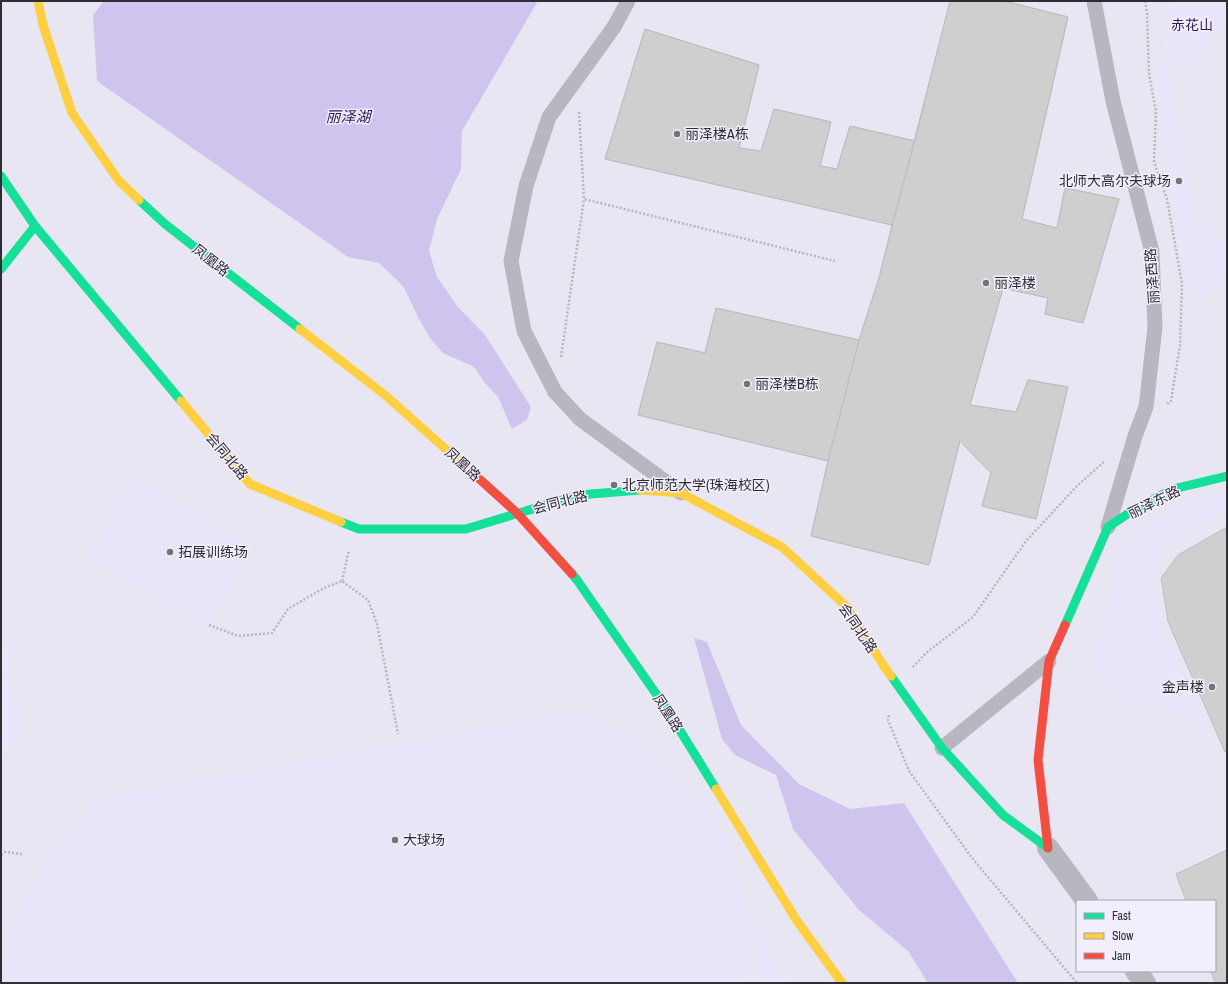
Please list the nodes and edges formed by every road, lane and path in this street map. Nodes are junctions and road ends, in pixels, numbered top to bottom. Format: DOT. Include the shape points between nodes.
graph roads {
  1 [pos="38,1"];
  2 [pos="628,1"];
  3 [pos="1094,1"];
  4 [pos="1145,1"];
  5 [pos="577,79"];
  6 [pos="1,176"];
  7 [pos="584,199"];
  8 [pos="35,226"];
  9 [pos="835,261"];
  10 [pos="1,269"];
  11 [pos="555,392"];
  12 [pos="1166,406"];
  13 [pos="1106,461"];
  14 [pos="1227,476"];
  15 [pos="681,493"];
  16 [pos="517,513"];
  17 [pos="1108,527"];
  18 [pos="359,530"];
  19 [pos="342,581"];
  20 [pos="209,625"];
  21 [pos="1049,661"];
  22 [pos="898,684"];
  23 [pos="398,734"];
  24 [pos="942,748"];
  25 [pos="1048,848"];
  26 [pos="22,854"];
  27 [pos="1,855"];
  28 [pos="1086,900"];
  29 [pos="1137,972"];
  30 [pos="842,983"];
  31 [pos="1077,983"];
  32 [pos="1145,983"];
  1 -- 16 [label="street, 凤凰路" via="43,25 72,113 119,181 164,224 385,395"];
  2 -- 5 [label="lane" via="614,27"];
  3 -- 17 [label="lane, 丽泽西路" via="1113,102 1152,252 1155,327 1146,407"];
  4 -- 12 [label="path" via="1149,73 1156,112 1154,162 1167,199 1182,284 1180,345 1172,401"];
  5 -- 7 [label="path"];
  5 -- 11 [label="lane" via="549,117 526,186 511,261 524,331"];
  6 -- 8 [label="street, 会同北路"];
  7 -- 9 [label="path"];
  7 -- 11 [label="path"];
  8 -- 10 [label="street"];
  8 -- 18 [label="street, 会同北路" via="250,484"];
  11 -- 15 [label="lane" via="580,419"];
  13 -- 22 [label="path" via="1077,486 1026,541 973,617 926,653"];
  14 -- 17 [label="street, 丽泽东路" via="1173,489"];
  15 -- 16 [label="street, 会同北路" via="635,490 579,495"];
  15 -- 22 [label="street, 会同北路" via="782,547 847,607 883,665"];
  16 -- 18 [label="street, 会同北路" via="466,529"];
  16 -- 30 [label="street, 凤凰路" via="578,580 668,712 795,918"];
  17 -- 21 [label="street"];
  18 -- 19 [label="path" via="352,536"];
  19 -- 20 [label="path" via="324,588 288,609 272,633 238,636"];
  19 -- 23 [label="path" via="368,600 377,624"];
  21 -- 24 [label="lane"];
  21 -- 25 [label="street" via="1038,760"];
  22 -- 24 [label="street, 会同北路"];
  22 -- 31 [label="path" via="888,720 909,771 972,858"];
  24 -- 25 [label="street, 会同北路" via="1003,815"];
  25 -- 28 [label="street, 会同北路"];
  26 -- 27 [label="path" via="5,852"];
  29 -- 32 [label="street"];
}
